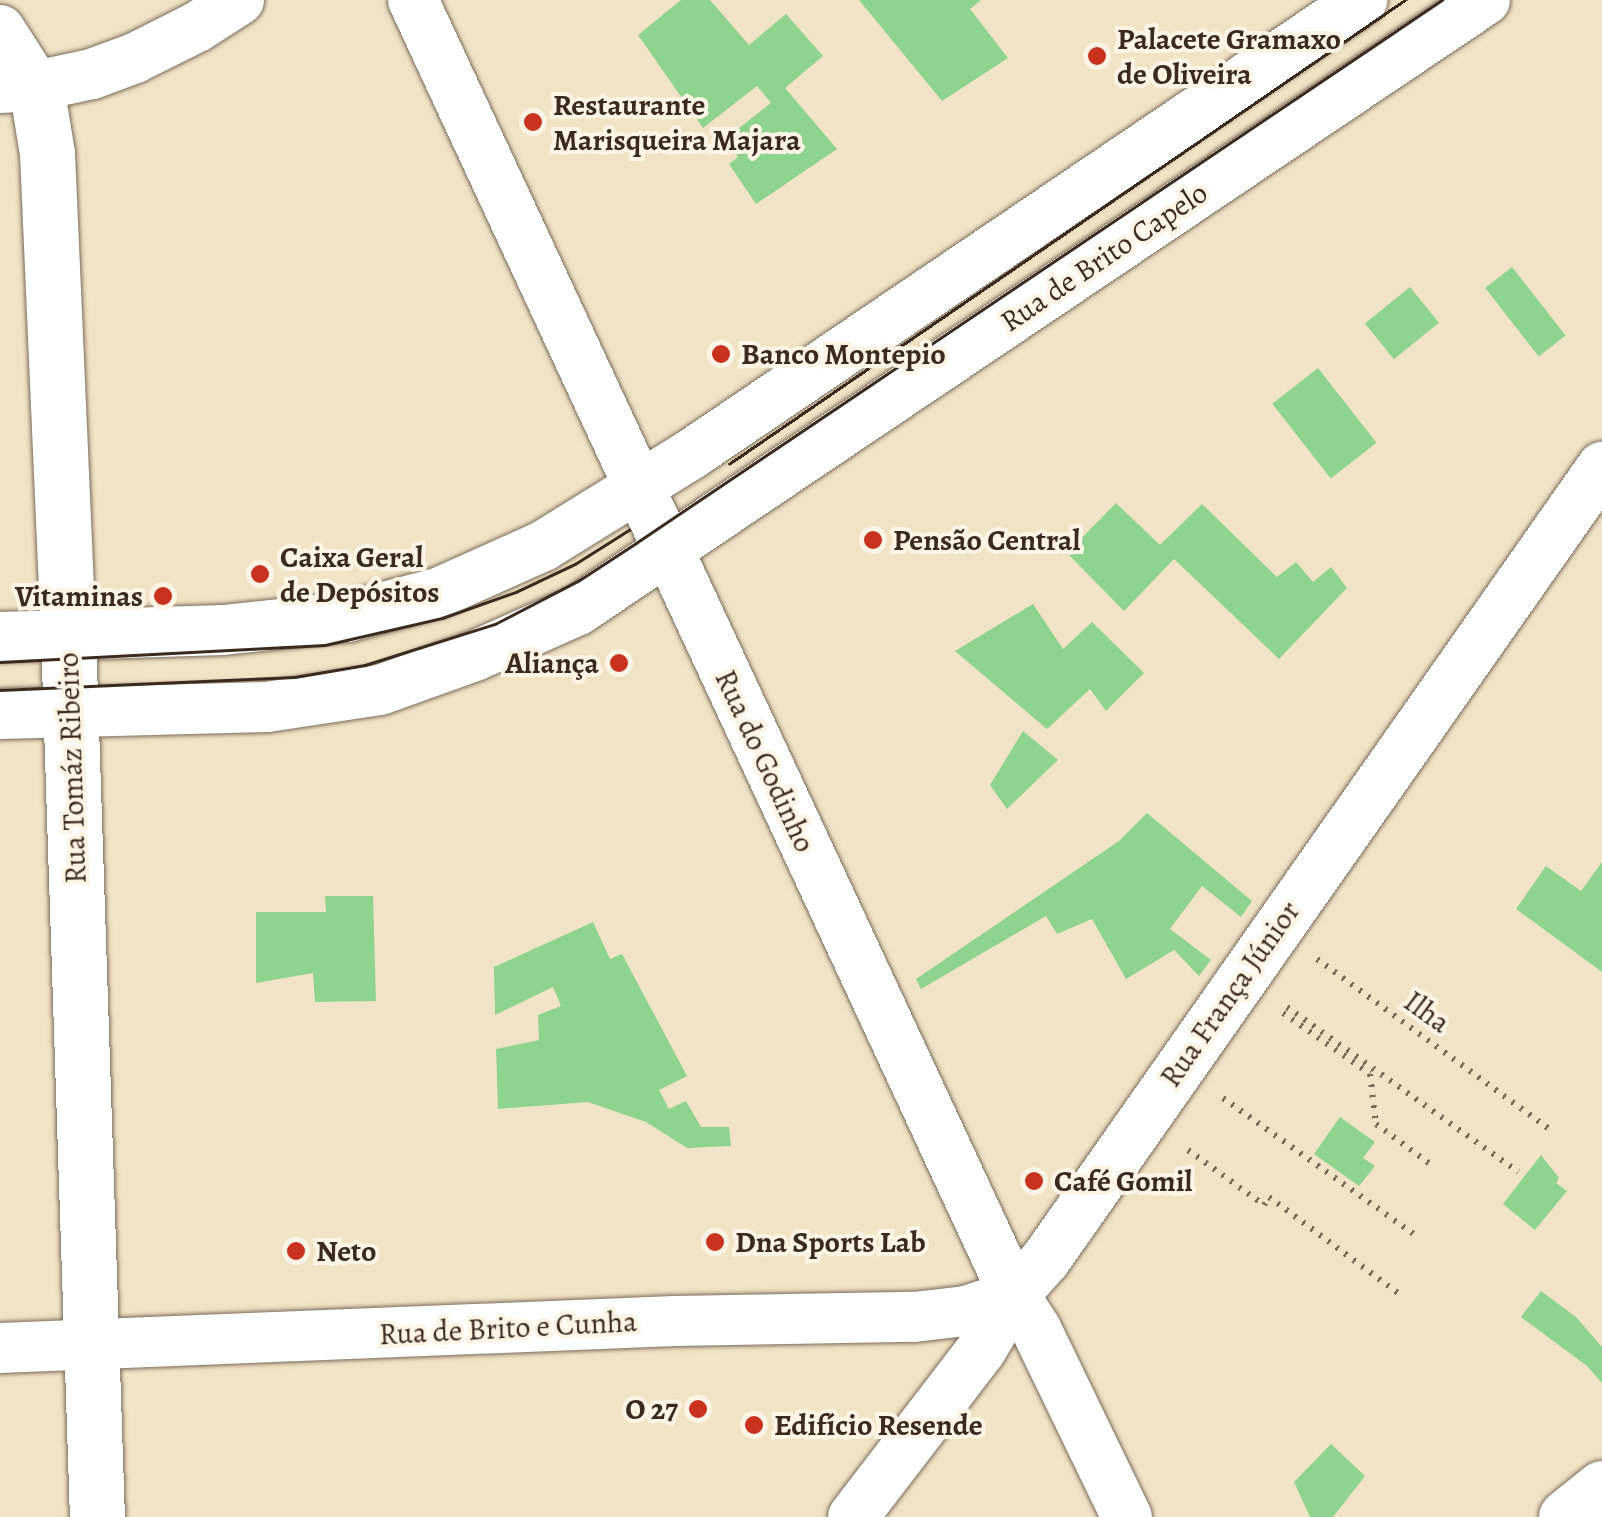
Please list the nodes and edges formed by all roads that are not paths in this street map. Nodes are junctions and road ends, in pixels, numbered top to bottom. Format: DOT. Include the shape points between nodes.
graph roads {
  1 [pos="239,0"];
  2 [pos="413,0"];
  3 [pos="1362,0"];
  4 [pos="1485,0"];
  5 [pos="0,30"];
  6 [pos="18,87"];
  7 [pos="690,455"];
  8 [pos="1602,467"];
  9 [pos="628,496"];
  10 [pos="722,514"];
  11 [pos="658,558"];
  12 [pos="124,634"];
  13 [pos="31,636"];
  14 [pos="126,711"];
  15 [pos="32,713"];
  16 [pos="1014,1295"];
  17 [pos="91,1344"];
  18 [pos="0,1348"];
  19 [pos="1602,1488"];
  20 [pos="97,1517"];
  21 [pos="852,1517"];
  22 [pos="1127,1517"];
  23 [pos="1566,1517"];
  1 -- 6 [label="street" via="134,58"];
  2 -- 9 [label="street, Rua do Godinho"];
  3 -- 7 [label="street"];
  4 -- 10 [label="street, Rua de Brito Capelo"];
  5 -- 6 [label="street, Rua Tomáz Ribeiro"];
  6 -- 13 [label="street, Rua Tomáz Ribeiro" via="46,153"];
  7 -- 9 [label="street"];
  7 -- 10 [label="street"];
  8 -- 16 [label="street, Rua França Júnior" via="1046,1259"];
  9 -- 11 [label="street, Rua do Godinho"];
  9 -- 12 [label="street" via="543,546 438,593 347,617"];
  10 -- 11 [label="street, Rua de Brito Capelo"];
  11 -- 14 [label="street, Rua de Brito Capelo" via="578,610 380,690 267,707"];
  11 -- 16 [label="street, Rua do Godinho"];
  12 -- 13 [label="street"];
  12 -- 14 [label="street"];
  13 -- 15 [label="street, Rua Tomáz Ribeiro"];
  14 -- 15 [label="street, Rua de Brito Capelo"];
  15 -- 17 [label="street, Rua Tomáz Ribeiro"];
  16 -- 17 [label="street, Rua de Brito e Cunha" via="966,1311 914,1316"];
  16 -- 21 [label="street, Rua França Júnior" via="981,1350"];
  16 -- 22 [label="street, Rua do Godinho"];
  17 -- 18 [label="street, Rua de Brito e Cunha"];
  17 -- 20 [label="street, Rua Tomáz Ribeiro"];
  19 -- 23 [label="street"];
}
